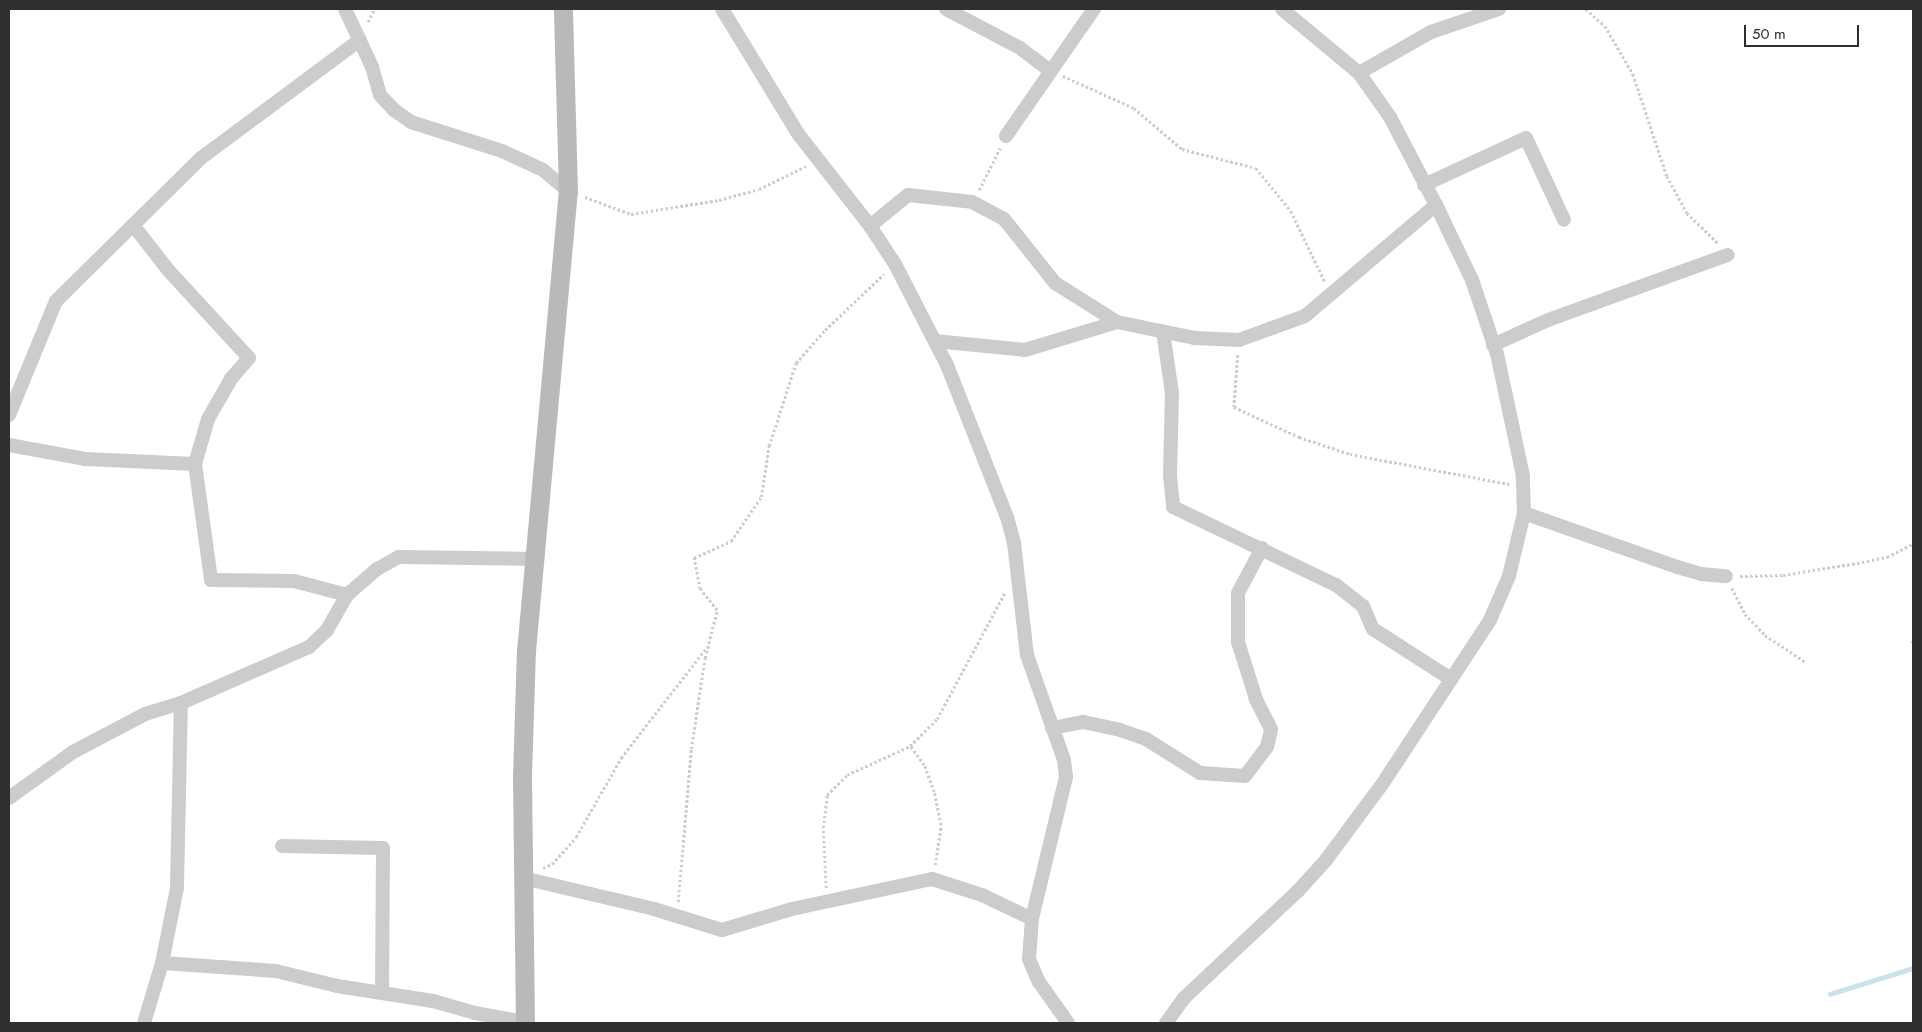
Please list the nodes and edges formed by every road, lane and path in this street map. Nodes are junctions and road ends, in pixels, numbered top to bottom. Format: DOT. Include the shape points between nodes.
graph roads {
  1 [pos="345,9"];
  2 [pos="564,9"];
  3 [pos="722,9"];
  4 [pos="946,9"];
  5 [pos="1094,9"];
  6 [pos="1282,9"];
  7 [pos="1499,9"];
  8 [pos="1586,9"];
  9 [pos="360,40"];
  10 [pos="1050,70"];
  11 [pos="1359,73"];
  12 [pos="1006,136"];
  13 [pos="818,160"];
  14 [pos="1424,185"];
  15 [pos="568,191"];
  16 [pos="972,202"];
  17 [pos="1436,205"];
  18 [pos="1564,220"];
  19 [pos="133,225"];
  20 [pos="870,226"];
  21 [pos="1728,255"];
  22 [pos="895,264"];
  23 [pos="1330,296"];
  24 [pos="1117,322"];
  25 [pos="1163,332"];
  26 [pos="1239,340"];
  27 [pos="935,341"];
  28 [pos="1494,345"];
  29 [pos="9,415"];
  30 [pos="9,445"];
  31 [pos="195,464"];
  32 [pos="1523,487"];
  33 [pos="1524,513"];
  34 [pos="1913,544"];
  35 [pos="1262,548"];
  36 [pos="536,559"];
  37 [pos="1016,568"];
  38 [pos="1726,576"];
  39 [pos="347,594"];
  40 [pos="708,646"];
  41 [pos="1807,663"];
  42 [pos="1450,679"];
  43 [pos="181,704"];
  44 [pos="1052,728"];
  45 [pos="910,746"];
  46 [pos="9,798"];
  47 [pos="282,846"];
  48 [pos="523,878"];
  49 [pos="932,879"];
  50 [pos="826,901"];
  51 [pos="675,916"];
  52 [pos="1032,918"];
  53 [pos="162,963"];
  54 [pos="382,991"];
  55 [pos="144,1023"];
  56 [pos="525,1023"];
  57 [pos="1068,1023"];
  58 [pos="1166,1023"];
  1 -- 9 [label="street"];
  2 -- 15 [label="main road"];
  3 -- 13 [label="street" via="799,135"];
  4 -- 10 [label="street" via="1020,48"];
  5 -- 10 [label="street"];
  6 -- 11 [label="street"];
  7 -- 11 [label="street" via="1431,32"];
  8 -- 21 [label="path" via="1605,26 1633,74 1667,176 1687,212"];
  9 -- 15 [label="street" via="380,95 394,110 411,122 502,150 543,170"];
  9 -- 19 [label="street" via="201,158"];
  10 -- 12 [label="street"];
  10 -- 23 [label="path" via="1134,108 1182,149 1256,168 1291,211 1314,254"];
  11 -- 14 [label="street" via="1390,117"];
  12 -- 16 [label="path"];
  13 -- 15 [label="path" via="759,190 720,200 631,214"];
  13 -- 20 [label="street"];
  14 -- 17 [label="street"];
  14 -- 18 [label="street" via="1526,138"];
  15 -- 36 [label="main road"];
  16 -- 20 [label="street" via="908,195"];
  16 -- 24 [label="street" via="1004,220 1055,283"];
  17 -- 23 [label="street"];
  17 -- 28 [label="street" via="1472,280"];
  19 -- 29 [label="street" via="56,301"];
  19 -- 31 [label="street" via="169,271 249,358 231,379 208,419"];
  20 -- 22 [label="street"];
  21 -- 28 [label="street" via="1548,320"];
  22 -- 27 [label="street"];
  22 -- 40 [label="path" via="825,330 796,363 769,446 760,497 731,541 694,558 700,589 717,610"];
  23 -- 26 [label="street" via="1306,316"];
  24 -- 25 [label="street"];
  24 -- 27 [label="street" via="1025,350"];
  25 -- 26 [label="street" via="1195,338"];
  25 -- 35 [label="street" via="1172,394 1170,476 1173,507"];
  26 -- 32 [label="path" via="1234,407 1299,437 1350,454"];
  27 -- 37 [label="street" via="1007,517"];
  28 -- 32 [label="street" via="1508,397"];
  30 -- 31 [label="street" via="85,459"];
  31 -- 39 [label="street" via="211,580 294,581"];
  32 -- 33 [label="street"];
  33 -- 38 [label="street" via="1677,567"];
  33 -- 42 [label="street" via="1509,576 1490,620"];
  34 -- 38 [label="path" via="1887,557 1858,563 1783,575"];
  35 -- 42 [label="street" via="1336,585 1363,606 1373,629"];
  35 -- 44 [label="street" via="1238,593 1238,642 1256,699 1271,728 1266,747 1245,776 1200,773 1146,739 1120,730 1083,722"];
  36 -- 39 [label="street" via="400,557 377,570"];
  36 -- 48 [label="main road" via="526,651"];
  37 -- 44 [label="street" via="1027,655"];
  37 -- 45 [label="path" via="937,719"];
  38 -- 41 [label="path" via="1745,614 1785,651"];
  39 -- 43 [label="street" via="327,630 309,647"];
  40 -- 48 [label="path" via="621,758 576,837 552,864"];
  40 -- 51 [label="path" via="690,749 680,861 681,885"];
  42 -- 58 [label="street" via="1326,860 1268,921 1230,951 1184,998"];
  43 -- 46 [label="street" via="145,714 73,752"];
  43 -- 53 [label="street" via="177,888"];
  44 -- 52 [label="street" via="1064,760 1066,777"];
  45 -- 49 [label="path" via="924,765 941,826"];
  45 -- 50 [label="path" via="847,775 827,795 823,828"];
  47 -- 54 [label="street" via="382,848"];
  48 -- 51 [label="street"];
  48 -- 56 [label="main road"];
  49 -- 50 [label="street"];
  49 -- 52 [label="street" via="982,895"];
  50 -- 51 [label="street" via="722,930"];
  52 -- 57 [label="street" via="1029,959 1039,982"];
  53 -- 54 [label="street" via="276,971 337,986"];
  53 -- 55 [label="street"];
  54 -- 56 [label="street"];
}
